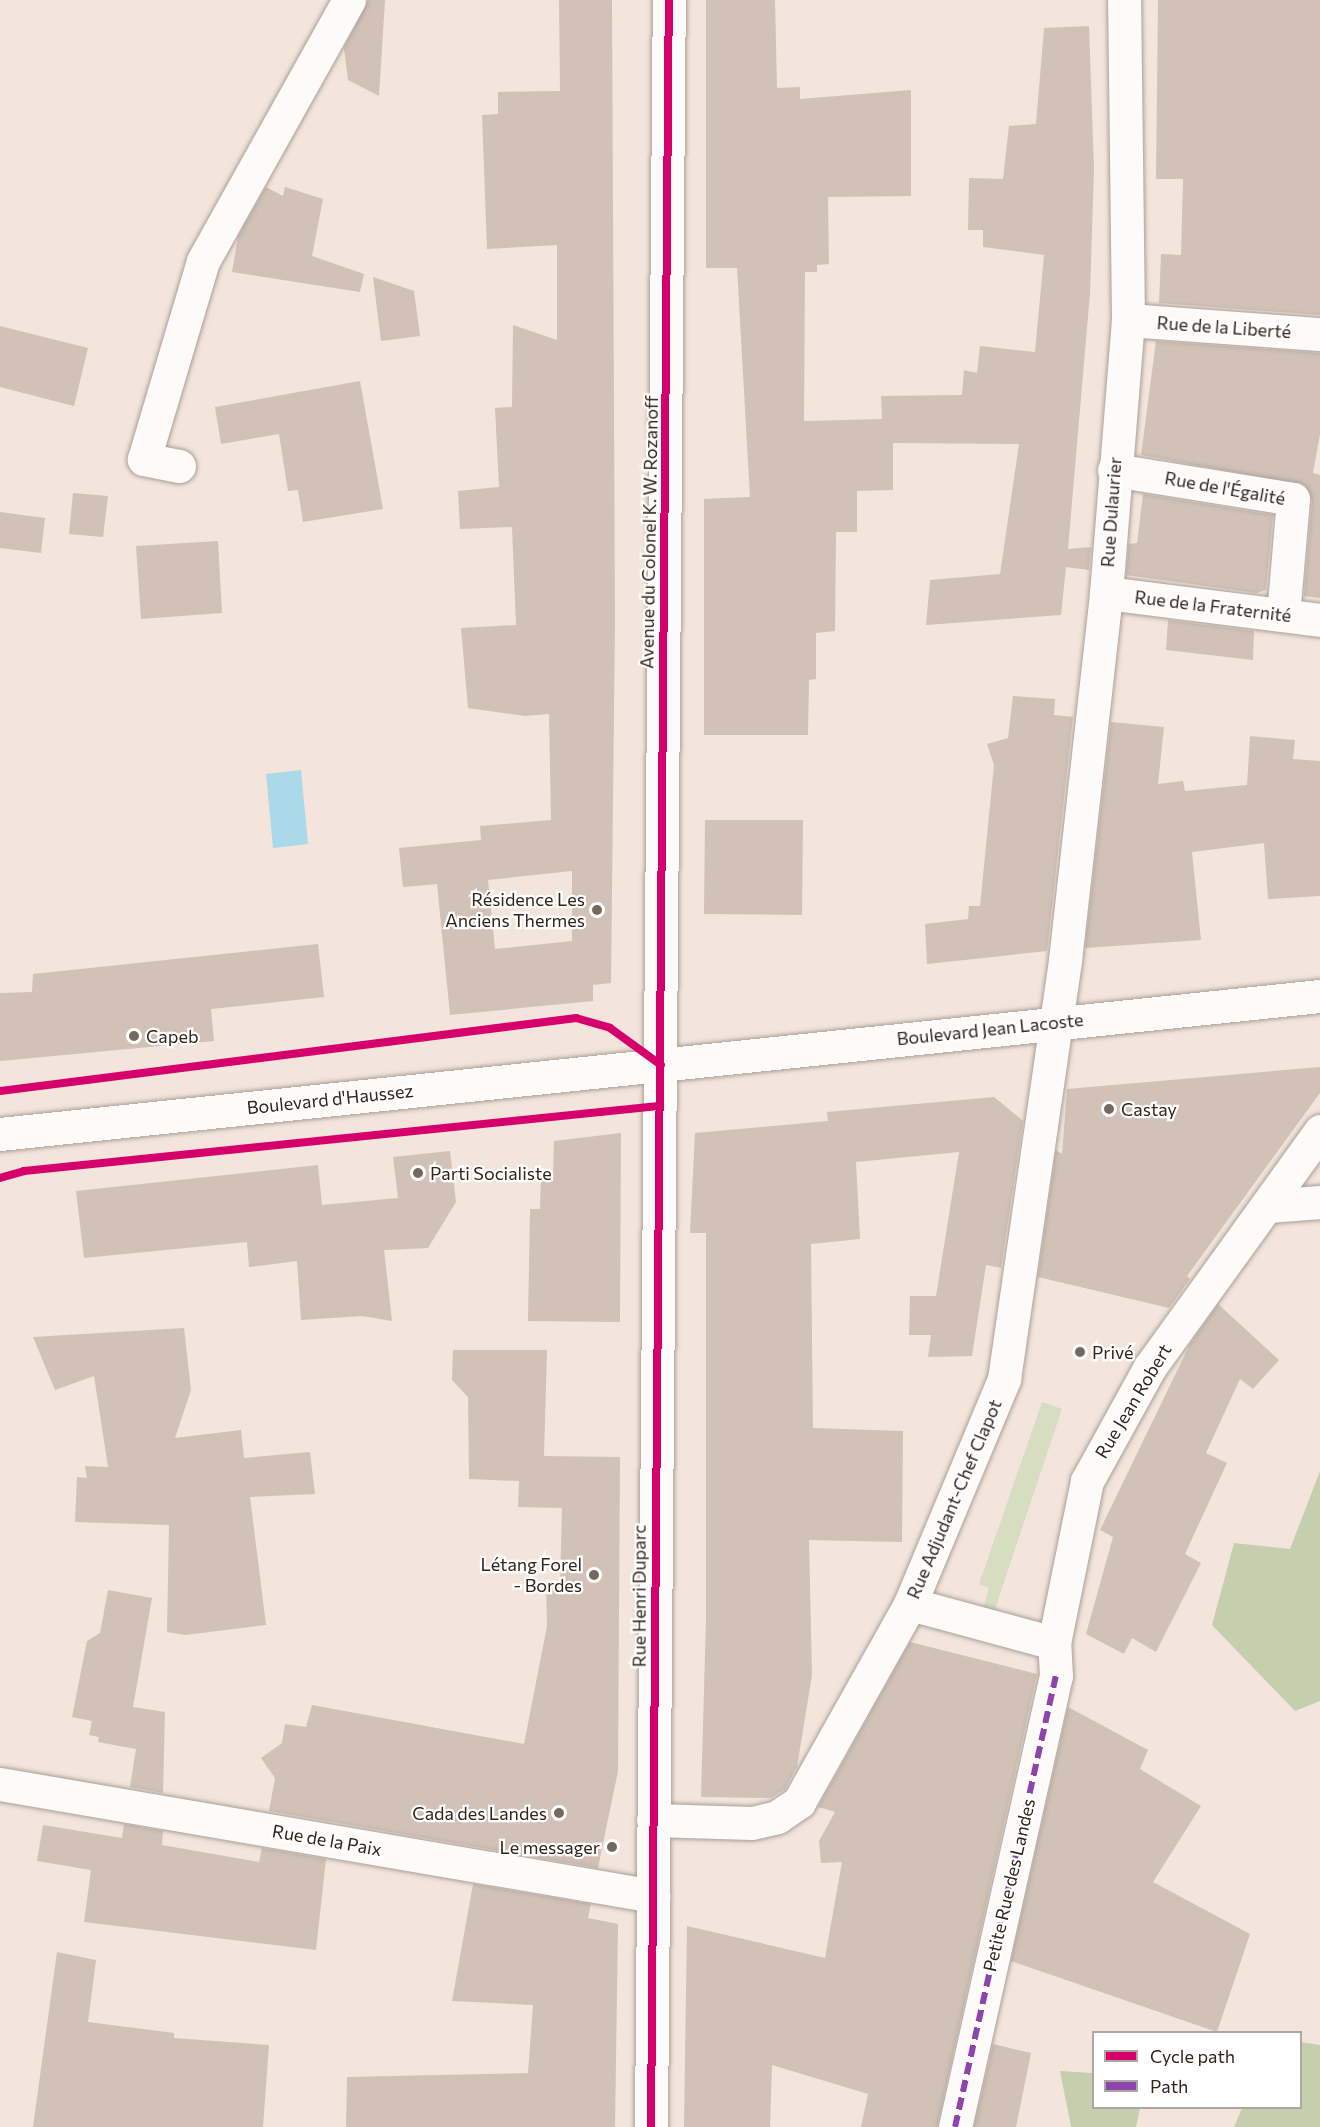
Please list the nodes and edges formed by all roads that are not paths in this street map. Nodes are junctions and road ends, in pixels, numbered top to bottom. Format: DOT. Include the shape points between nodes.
graph roads {
  1 [pos="349,0"];
  2 [pos="669,0"];
  3 [pos="1124,0"];
  4 [pos="1128,320"];
  5 [pos="1320,334"];
  6 [pos="179,466"];
  7 [pos="1114,470"];
  8 [pos="1106,593"];
  9 [pos="1283,615"];
  10 [pos="1320,620"];
  11 [pos="1320,996"];
  12 [pos="1056,1022"];
  13 [pos="660,1065"];
  14 [pos="1320,1131"];
  15 [pos="0,1134"];
  16 [pos="1320,1202"];
  17 [pos="1268,1206"];
  18 [pos="910,1604"];
  19 [pos="1054,1642"];
  20 [pos="0,1784"];
  21 [pos="653,1820"];
  22 [pos="653,1896"];
  23 [pos="651,2127"];
  24 [pos="955,2127"];
  1 -- 6 [label="street" via="203,261 144,459"];
  2 -- 13 [label="street, Avenue du Colonel K. W. Rozanoff"];
  3 -- 4 [label="street, Rue Dulaurier"];
  4 -- 5 [label="street, Rue de la Liberté"];
  4 -- 7 [label="street, Rue Dulaurier"];
  7 -- 8 [label="street, Rue Dulaurier"];
  7 -- 9 [label="street, Rue de l'Égalité" via="1293,499"];
  8 -- 9 [label="street, Rue de la Fraternité"];
  8 -- 12 [label="street, Rue Dulaurier"];
  9 -- 10 [label="street, Rue de la Fraternité"];
  11 -- 12 [label="street, Boulevard Jean Lacoste"];
  12 -- 13 [label="street, Boulevard Jean Lacoste"];
  12 -- 18 [label="street, Rue Adjudant-Chef Clapot" via="1004,1379"];
  13 -- 15 [label="street, Boulevard d'Haussez"];
  13 -- 21 [label="street, Rue Henri Duparc"];
  14 -- 17 [label="street, Rue Jean Robert"];
  16 -- 17 [label="street"];
  17 -- 19 [label="street, Rue Jean Robert" via="1150,1367 1087,1481"];
  18 -- 19 [label="street"];
  18 -- 21 [label="street, Rue Adjudant-Chef Clapot" via="799,1802 777,1817 752,1822"];
  19 -- 24 [label="street, Petite Rue des Landes" via="1056,1676"];
  20 -- 22 [label="street, Rue de la Paix"];
  21 -- 22 [label="street, Rue Henri Duparc"];
  22 -- 23 [label="street, Rue Henri Duparc"];
}
